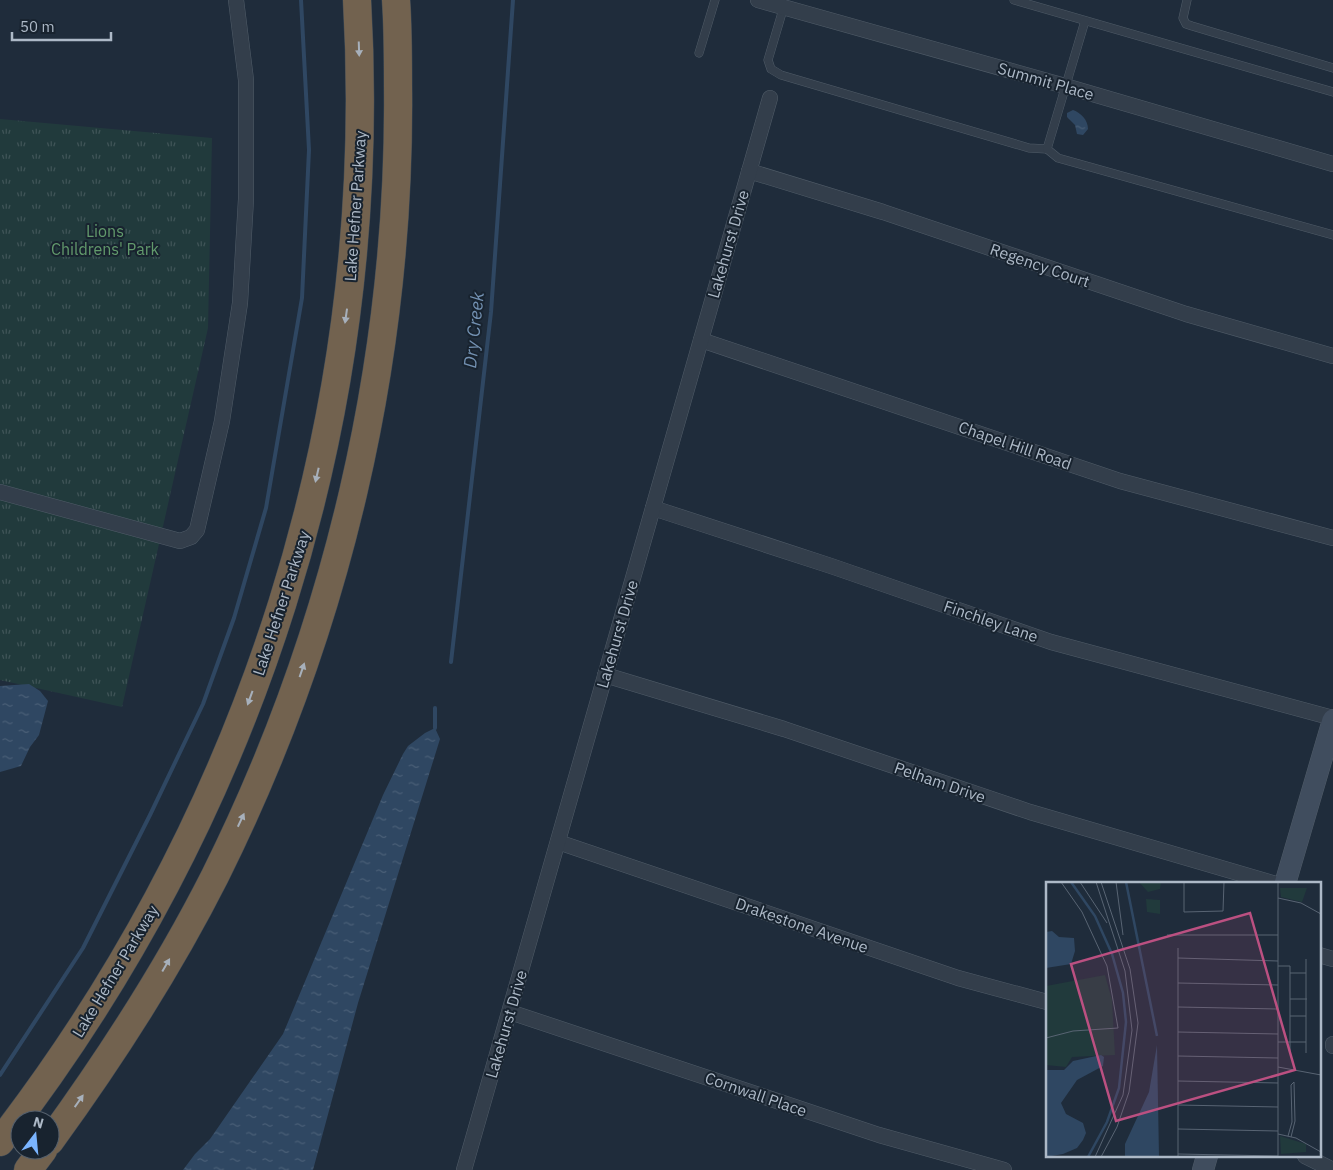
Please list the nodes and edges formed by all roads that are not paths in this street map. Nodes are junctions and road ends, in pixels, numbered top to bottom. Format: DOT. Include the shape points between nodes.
graph roads {
  1 [pos="236,0"];
  2 [pos="357,0"];
  3 [pos="715,0"];
  4 [pos="758,0"];
  5 [pos="1014,0"];
  6 [pos="1187,0"];
  7 [pos="785,4"];
  8 [pos="398,6"];
  9 [pos="1086,21"];
  10 [pos="699,53"];
  11 [pos="1333,68"];
  12 [pos="1065,86"];
  13 [pos="1333,92"];
  14 [pos="770,98"];
  15 [pos="1046,149"];
  16 [pos="1333,164"];
  17 [pos="749,171"];
  18 [pos="1333,235"];
  19 [pos="701,340"];
  20 [pos="1333,356"];
  21 [pos="0,492"];
  22 [pos="653,508"];
  23 [pos="1333,538"];
  24 [pos="606,675"];
  25 [pos="1333,719"];
  26 [pos="558,842"];
  27 [pos="1269,882"];
  28 [pos="1286,882"];
  29 [pos="1320,955"];
  30 [pos="1333,959"];
  31 [pos="1046,1002"];
  32 [pos="510,1012"];
  33 [pos="60,1127"];
  34 [pos="0,1142"];
  35 [pos="1309,1158"];
  36 [pos="464,1170"];
  37 [pos="1004,1170"];
  38 [pos="1333,1170"];
  1 -- 21 [label="street" via="246,80 246,199 240,303 222,421 197,530 191,537 180,541"];
  2 -- 34 [label="highway, Lake Hefner Parkway, one-way" via="360,153 348,296 330,416 308,517 275,630 238,730 158,900 98,1002"];
  3 -- 10 [label="lane"];
  4 -- 7 [label="street, Summit Place"];
  5 -- 9 [label="lane"];
  6 -- 11 [label="lane" via="1183,18 1186,24"];
  7 -- 12 [label="street, Summit Place"];
  7 -- 15 [label="lane" via="768,60 780,75 1029,148"];
  33 -- 8 [label="highway, one-way" via="148,996 215,876 256,789 294,694 343,538 365,442 383,340 391,268 399,147"];
  9 -- 12 [label="lane"];
  9 -- 13 [label="lane"];
  12 -- 15 [label="lane"];
  12 -- 16 [label="street, Summit Place"];
  14 -- 17 [label="street, Lakehurst Drive"];
  15 -- 18 [label="lane" via="1058,158"];
  17 -- 19 [label="street, Lakehurst Drive"];
  17 -- 20 [label="street, Regency Court" via="883,212 1186,314"];
  19 -- 22 [label="street, Lakehurst Drive"];
  19 -- 23 [label="street, Chapel Hill Road" via="1120,480"];
  22 -- 24 [label="street, Lakehurst Drive"];
  22 -- 25 [label="street, Finchley Lane" via="1051,642"];
  24 -- 26 [label="street, Lakehurst Drive"];
  24 -- 27 [label="street, Pelham Drive" via="1030,812"];
  25 -- 28 [label="main road"];
  26 -- 31 [label="street, Drakestone Avenue" via="958,978"];
  26 -- 32 [label="street, Lakehurst Drive"];
  29 -- 30 [label="street"];
  32 -- 36 [label="street, Lakehurst Drive"];
  32 -- 37 [label="street, Cornwall Place" via="880,1135"];
  35 -- 38 [label="street"];
}
